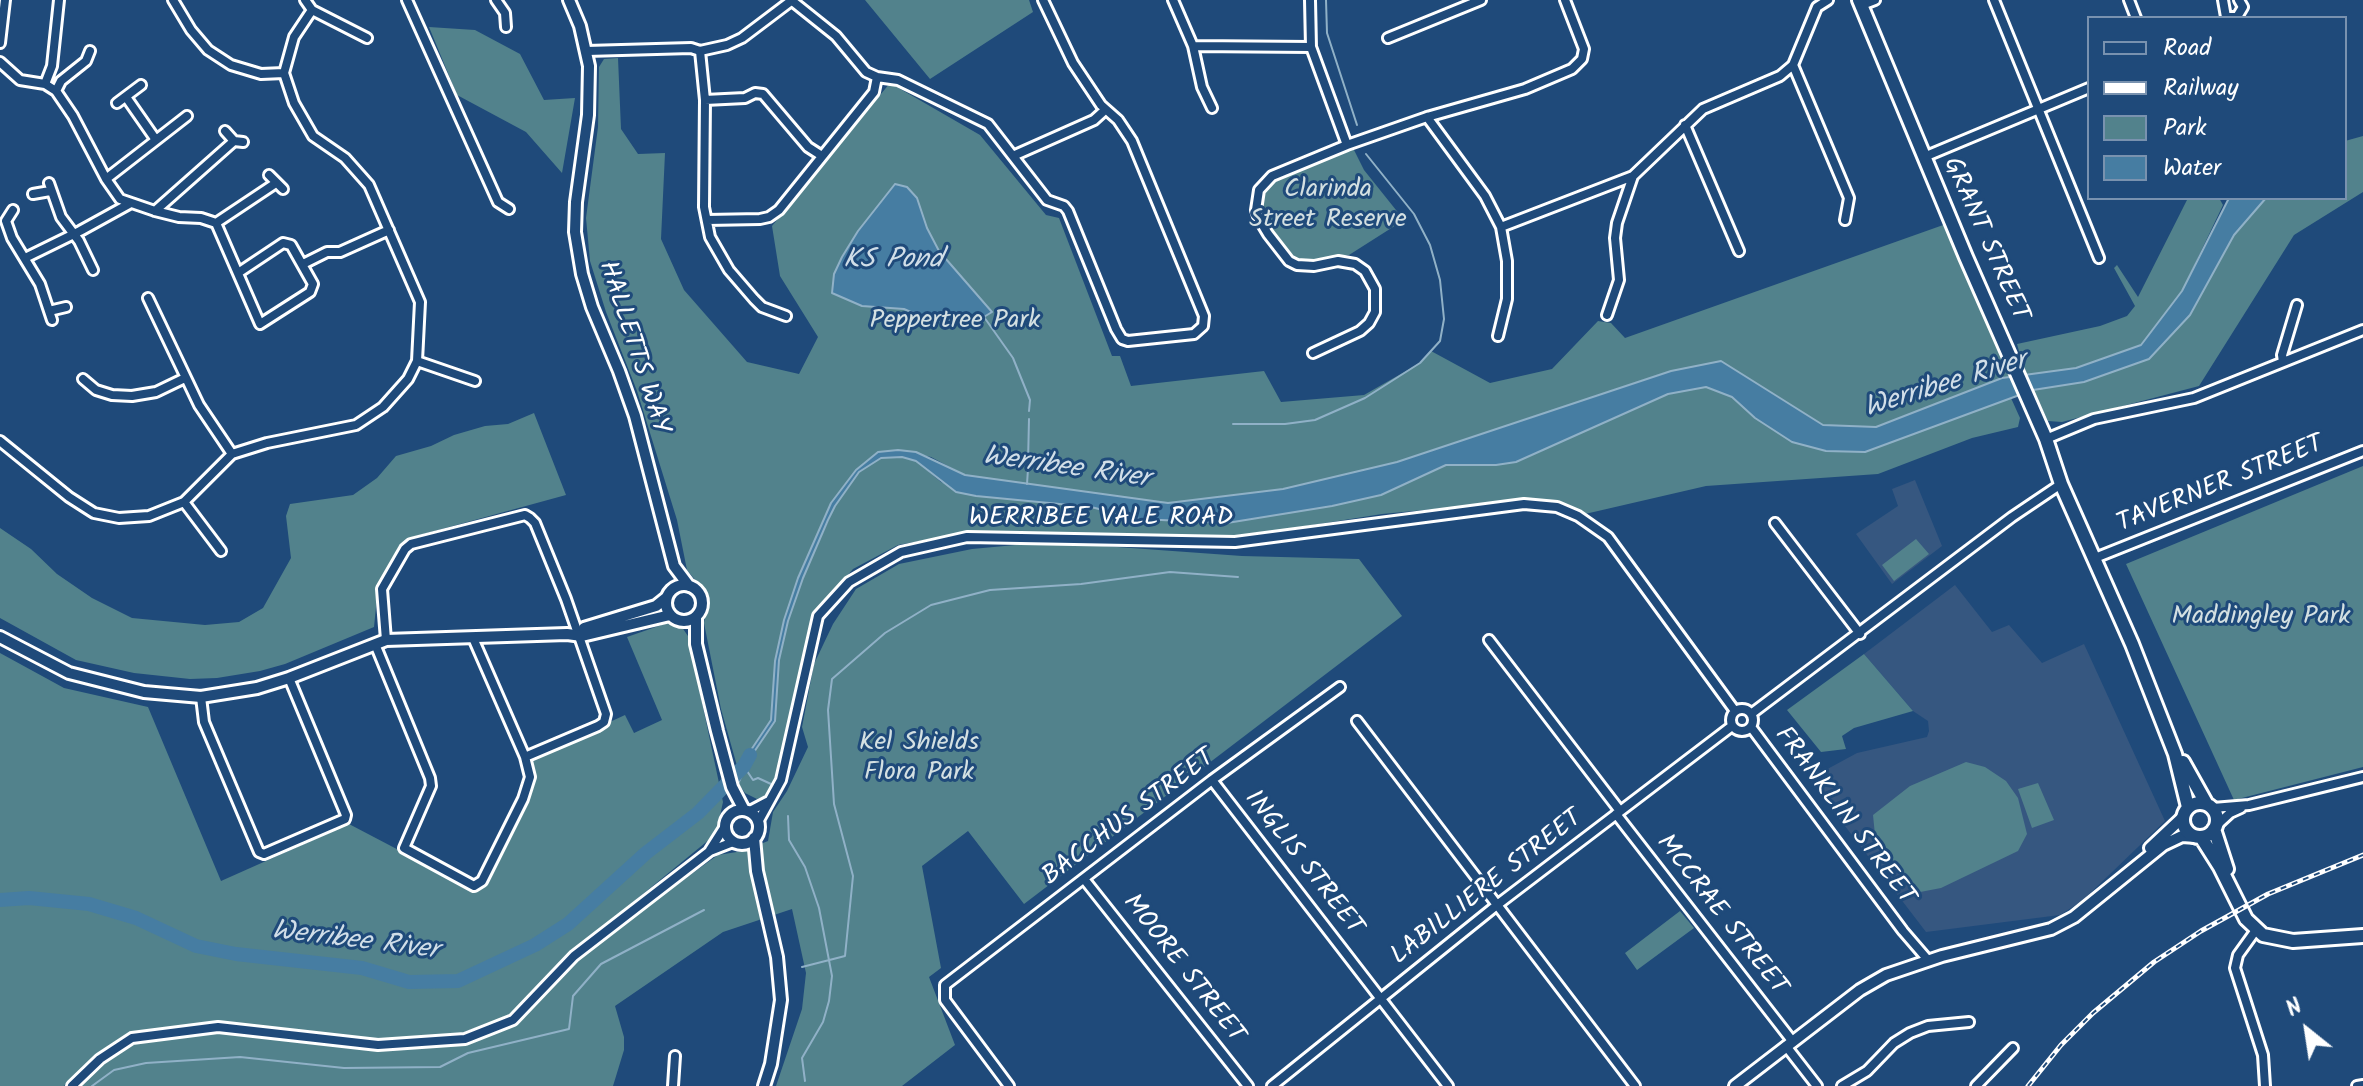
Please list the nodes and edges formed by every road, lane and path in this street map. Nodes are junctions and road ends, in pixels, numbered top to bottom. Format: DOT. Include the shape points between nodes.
graph roads {
  1 [pos="5,0"];
  2 [pos="59,0"];
  3 [pos="173,0"];
  4 [pos="305,0"];
  5 [pos="407,0"];
  6 [pos="496,0"];
  7 [pos="569,0"];
  8 [pos="1043,0"];
  9 [pos="1173,0"];
  10 [pos="1310,0"];
  11 [pos="1481,0"];
  12 [pos="1565,0"];
  13 [pos="1828,0"];
  14 [pos="1875,0"];
  15 [pos="1994,0"];
  16 [pos="791,1"];
  17 [pos="1860,3"];
  18 [pos="312,10"];
  19 [pos="506,27"];
  20 [pos="367,38"];
  21 [pos="1388,38"];
  22 [pos="0,43"];
  23 [pos="1193,46"];
  24 [pos="1311,47"];
  25 [pos="90,51"];
  26 [pos="587,51"];
  27 [pos="700,51"];
  28 [pos="0,62"];
  29 [pos="1793,65"];
  30 [pos="284,73"];
  31 [pos="877,77"];
  32 [pos="45,84"];
  33 [pos="141,85"];
  34 [pos="2087,89"];
  35 [pos="56,91"];
  36 [pos="126,97"];
  37 [pos="705,100"];
  38 [pos="117,103"];
  39 [pos="1212,108"];
  40 [pos="2039,109"];
  41 [pos="1105,110"];
  42 [pos="187,116"];
  43 [pos="1427,117"];
  44 [pos="1685,125"];
  45 [pos="225,131"];
  46 [pos="156,140"];
  47 [pos="1347,145"];
  48 [pos="822,156"];
  49 [pos="1013,156"];
  50 [pos="1924,157"];
  51 [pos="1633,176"];
  52 [pos="106,179"];
  53 [pos="276,182"];
  54 [pos="33,194"];
  55 [pos="129,204"];
  56 [pos="509,209"];
  57 [pos="13,210"];
  58 [pos="155,211"];
  59 [pos="707,220"];
  60 [pos="1845,220"];
  61 [pos="3,221"];
  62 [pos="216,223"];
  63 [pos="1501,227"];
  64 [pos="389,230"];
  65 [pos="74,234"];
  66 [pos="1739,251"];
  67 [pos="25,258"];
  68 [pos="2099,258"];
  69 [pos="303,264"];
  70 [pos="93,270"];
  71 [pos="238,273"];
  72 [pos="148,298"];
  73 [pos="2297,305"];
  74 [pos="66,307"];
  75 [pos="1607,315"];
  76 [pos="786,316"];
  77 [pos="2363,330"];
  78 [pos="1498,336"];
  79 [pos="1313,353"];
  80 [pos="417,361"];
  81 [pos="2283,362"];
  82 [pos="185,378"];
  83 [pos="83,379"];
  84 [pos="475,381"];
  85 [pos="2046,439"];
  86 [pos="0,441"];
  87 [pos="2363,451"];
  88 [pos="232,454"];
  89 [pos="2061,484"];
  90 [pos="184,502"];
  91 [pos="1775,523"];
  92 [pos="221,551"];
  93 [pos="2095,558"];
  94 [pos="674,566"];
  95 [pos="689,586"];
  96 [pos="669,594"];
  97 [pos="696,617"];
  98 [pos="674,618"];
  99 [pos="574,633"];
  100 [pos="1860,634"];
  101 [pos="0,637"];
  102 [pos="473,638"];
  103 [pos="695,640"];
  104 [pos="1489,640"];
  105 [pos="380,642"];
  106 [pos="289,678"];
  107 [pos="1340,687"];
  108 [pos="201,697"];
  109 [pos="1735,711"];
  110 [pos="1751,714"];
  111 [pos="2162,719"];
  112 [pos="1357,721"];
  113 [pos="1732,726"];
  114 [pos="1751,727"];
  115 [pos="525,757"];
  116 [pos="2363,777"];
  117 [pos="1212,780"];
  118 [pos="732,787"];
  119 [pos="767,802"];
  120 [pos="2210,805"];
  121 [pos="2249,805"];
  122 [pos="747,810"];
  123 [pos="2185,812"];
  124 [pos="1618,813"];
  125 [pos="729,814"];
  126 [pos="758,822"];
  127 [pos="2216,827"];
  128 [pos="724,828"];
  129 [pos="2198,837"];
  130 [pos="754,838"];
  131 [pos="737,843"];
  132 [pos="710,851"];
  133 [pos="757,871"];
  134 [pos="1084,879"];
  135 [pos="2235,895"];
  136 [pos="1497,905"];
  137 [pos="2087,906"];
  138 [pos="2256,930"];
  139 [pos="1903,931"];
  140 [pos="2363,936"];
  141 [pos="1928,960"];
  142 [pos="1915,964"];
  143 [pos="1381,999"];
  144 [pos="1969,1022"];
  145 [pos="1790,1044"];
  146 [pos="2013,1048"];
  147 [pos="675,1056"];
  148 [pos="72,1086"];
  149 [pos="673,1086"];
  150 [pos="764,1086"];
  151 [pos="1009,1086"];
  152 [pos="1248,1086"];
  153 [pos="1272,1086"];
  154 [pos="1448,1086"];
  155 [pos="1635,1086"];
  156 [pos="1735,1086"];
  157 [pos="1817,1086"];
  158 [pos="1842,1086"];
  159 [pos="1976,1086"];
  160 [pos="2265,1086"];
  1 -- 22 [label="street"];
  2 -- 32 [label="street"];
  3 -- 30 [label="street" via="208,50 231,65 261,74"];
  4 -- 18 [label="street"];
  5 -- 56 [label="street" via="498,202"];
  6 -- 19 [label="street"];
  7 -- 26 [label="street, HALLETTS WAY"];
  8 -- 41 [label="street" via="1073,63"];
  9 -- 23 [label="street"];
  10 -- 24 [label="street"];
  11 -- 21 [label="street"];
  12 -- 43 [label="street" via="1584,49 1578,65 1525,89"];
  13 -- 29 [label="street" via="1817,7"];
  14 -- 17 [label="street"];
  15 -- 40 [label="street"];
  16 -- 27 [label="street" via="742,38"];
  16 -- 31 [label="street" via="820,21 866,72"];
  17 -- 50 [label="main road, GRANT STREET"];
  18 -- 20 [label="street"];
  18 -- 30 [label="street" via="294,37"];
  23 -- 24 [label="street"];
  23 -- 39 [label="street"];
  24 -- 47 [label="street"];
  25 -- 35 [label="street"];
  26 -- 27 [label="street"];
  26 -- 94 [label="street, HALLETTS WAY" via="588,115 575,232 582,274 635,416"];
  27 -- 37 [label="street"];
  28 -- 32 [label="street" via="20,80"];
  29 -- 44 [label="street" via="1780,76 1703,109"];
  29 -- 60 [label="street" via="1849,198"];
  30 -- 64 [label="street" via="313,136 345,158 369,185"];
  31 -- 48 [label="street" via="874,92"];
  31 -- 49 [label="street" via="898,80 976,117"];
  32 -- 35 [label="street"];
  33 -- 36 [label="street"];
  34 -- 40 [label="street"];
  35 -- 52 [label="street"];
  36 -- 38 [label="street"];
  36 -- 46 [label="street"];
  37 -- 48 [label="street" via="763,94"];
  37 -- 59 [label="street"];
  40 -- 50 [label="street"];
  40 -- 68 [label="street"];
  41 -- 49 [label="street" via="1094,120"];
  41 -- 49 [label="street" via="1132,141 1204,316 1194,334 1122,339 1068,211 1047,200"];
  42 -- 46 [label="street"];
  43 -- 47 [label="street"];
  43 -- 63 [label="street" via="1485,196"];
  44 -- 51 [label="street"];
  44 -- 66 [label="street"];
  45 -- 58 [label="street" via="239,142"];
  46 -- 52 [label="street"];
  47 -- 79 [label="street" via="1272,176 1257,199 1259,219 1289,261 1355,264 1375,289 1369,323"];
  48 -- 59 [label="street" via="769,217"];
  50 -- 85 [label="main road, GRANT STREET"];
  51 -- 63 [label="street"];
  51 -- 75 [label="street" via="1617,223 1619,280"];
  52 -- 55 [label="street"];
  53 -- 62 [label="street"];
  54 -- 65 [label="street" via="50,187"];
  55 -- 58 [label="street"];
  55 -- 65 [label="street"];
  57 -- 61 [label="street"];
  58 -- 62 [label="street"];
  59 -- 76 [label="street" via="710,237 729,270 762,307"];
  61 -- 67 [label="street"];
  62 -- 71 [label="street"];
  63 -- 78 [label="street" via="1507,299"];
  64 -- 69 [label="street"];
  64 -- 80 [label="street" via="420,302"];
  65 -- 67 [label="street"];
  65 -- 70 [label="street"];
  67 -- 74 [label="street" via="51,316"];
  69 -- 71 [label="street" via="291,245 283,243"];
  69 -- 71 [label="street" via="313,284 310,292 260,324"];
  72 -- 82 [label="street"];
  73 -- 81 [label="street"];
  77 -- 81 [label="street"];
  80 -- 84 [label="street"];
  80 -- 88 [label="street" via="383,407 356,425"];
  81 -- 85 [label="street" via="2194,398 2094,419"];
  82 -- 83 [label="street" via="132,396 96,390"];
  82 -- 88 [label="street"];
  85 -- 89 [label="main road, GRANT STREET"];
  86 -- 90 [label="street" via="94,513 149,516"];
  87 -- 93 [label="street, TAVERNER STREET"];
  88 -- 90 [label="street"];
  89 -- 93 [label="main road, GRANT STREET"];
  89 -- 100 [label="street"];
  90 -- 92 [label="street"];
  91 -- 100 [label="street"];
  93 -- 111 [label="main road, GRANT STREET"];
  94 -- 95 [label="street, HALLETTS WAY"];
  94 -- 96 [label="street, HALLETTS WAY"];
  95 -- 96 [label="street"];
  95 -- 97 [label="street" via="701,596"];
  96 -- 98 [label="street"];
  96 -- 99 [label="street" via="656,606"];
  97 -- 98 [label="street"];
  97 -- 103 [label="street"];
  98 -- 99 [label="street"];
  98 -- 103 [label="street"];
  99 -- 102 [label="street"];
  99 -- 105 [label="street" via="535,523 525,515 405,549 382,589"];
  99 -- 115 [label="street" via="606,718"];
  100 -- 110 [label="street"];
  101 -- 108 [label="street" via="69,673 144,692"];
  102 -- 105 [label="street"];
  102 -- 115 [label="street"];
  103 -- 118 [label="street"];
  104 -- 124 [label="street, MCCRAE STREET"];
  105 -- 106 [label="street"];
  105 -- 115 [label="street" via="430,778 404,845 408,852 478,885 523,799 530,777"];
  106 -- 108 [label="street"];
  106 -- 108 [label="street" via="346,815 264,854 204,722"];
  107 -- 117 [label="street, BACCHUS STREET"];
  109 -- 110 [label="street"];
  109 -- 113 [label="street"];
  109 -- 119 [label="street, WERRIBEE VALE ROAD" via="1608,537 1557,507 1524,504 1235,542 967,537 901,552 849,582 818,616 781,780"];
  110 -- 114 [label="street"];
  111 -- 120 [label="main road, GRANT STREET"];
  111 -- 123 [label="main road, GRANT STREET" via="2179,767"];
  112 -- 136 [label="street"];
  113 -- 114 [label="street" via="1739,731"];
  113 -- 124 [label="street, LABILLIERE STREET"];
  114 -- 139 [label="street, FRANKLIN STREET"];
  116 -- 121 [label="street"];
  117 -- 134 [label="street, BACCHUS STREET"];
  117 -- 143 [label="street, INGLIS STREET"];
  118 -- 122 [label="street"];
  118 -- 125 [label="street"];
  119 -- 122 [label="street"];
  119 -- 126 [label="street, WERRIBEE VALE ROAD"];
  120 -- 121 [label="street"];
  120 -- 123 [label="main road" via="2198,802"];
  120 -- 127 [label="main road" via="2217,815"];
  121 -- 127 [label="street"];
  122 -- 125 [label="street"];
  122 -- 126 [label="street"];
  123 -- 129 [label="main road" via="2185,829"];
  123 -- 137 [label="street"];
  124 -- 136 [label="street, LABILLIERE STREET"];
  124 -- 145 [label="street, MCCRAE STREET"];
  125 -- 128 [label="street"];
  126 -- 130 [label="street"];
  127 -- 129 [label="main road"];
  127 -- 135 [label="main road"];
  128 -- 131 [label="street"];
  128 -- 132 [label="street"];
  129 -- 135 [label="main road"];
  129 -- 137 [label="street" via="2182,836 2163,845"];
  130 -- 131 [label="street"];
  130 -- 133 [label="street"];
  131 -- 132 [label="street"];
  131 -- 133 [label="street"];
  132 -- 148 [label="street" via="574,956 513,1020 465,1039 378,1045 218,1027 132,1038"];
  133 -- 150 [label="street" via="781,1000"];
  134 -- 151 [label="street, BACCHUS STREET" via="945,985 945,1000"];
  134 -- 152 [label="street, MOORE STREET"];
  135 -- 138 [label="main road"];
  136 -- 143 [label="street, LABILLIERE STREET"];
  136 -- 155 [label="street"];
  137 -- 141 [label="street" via="2039,934"];
  138 -- 140 [label="main road" via="2293,941"];
  138 -- 160 [label="street" via="2235,968 2263,1055"];
  139 -- 141 [label="street, FRANKLIN STREET"];
  139 -- 142 [label="street, FRANKLIN STREET"];
  141 -- 142 [label="street"];
  142 -- 145 [label="street" via="1860,990"];
  143 -- 153 [label="street, LABILLIERE STREET"];
  143 -- 154 [label="street, INGLIS STREET"];
  144 -- 158 [label="street" via="1910,1033"];
  145 -- 156 [label="street"];
  145 -- 157 [label="street, MCCRAE STREET"];
  146 -- 159 [label="street"];
  147 -- 149 [label="street"];
}
